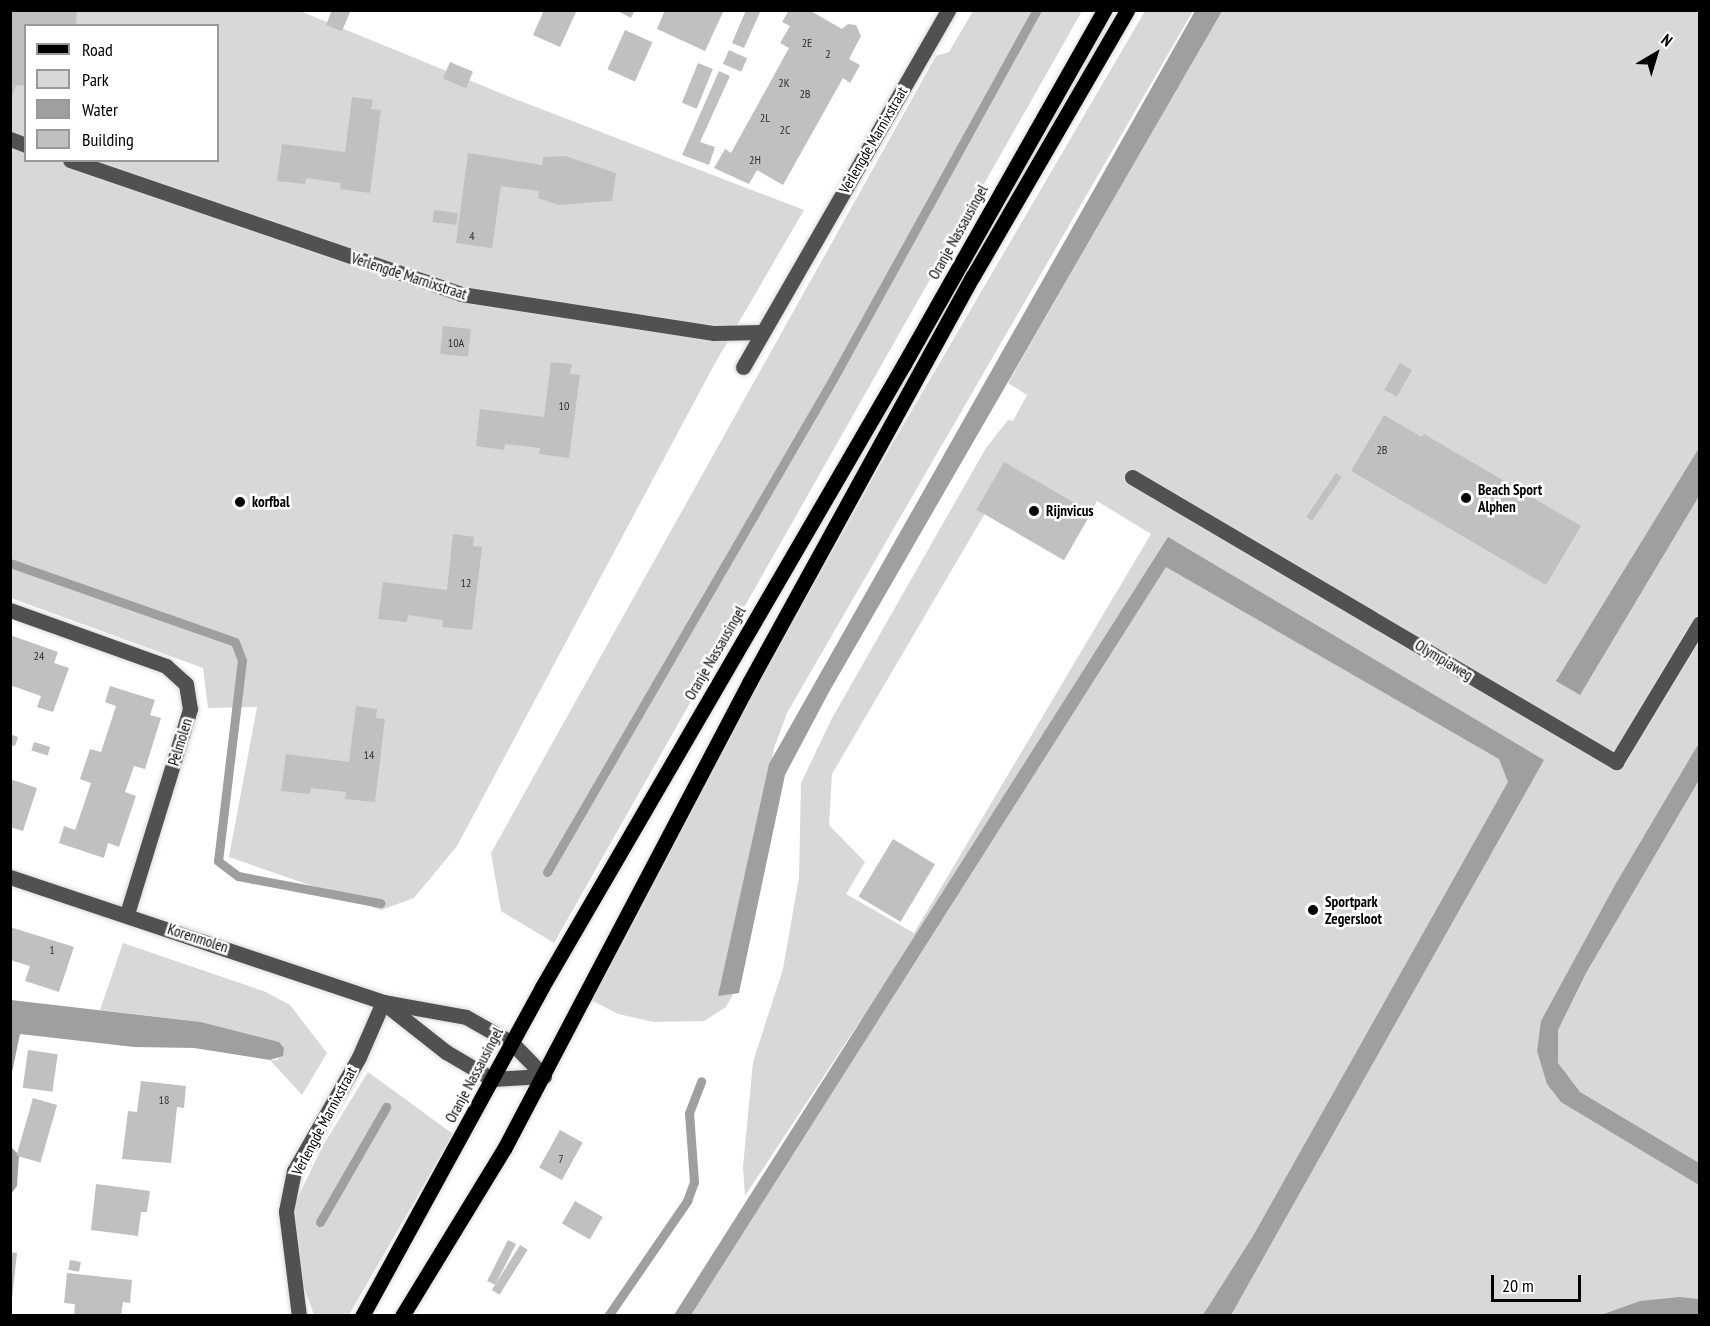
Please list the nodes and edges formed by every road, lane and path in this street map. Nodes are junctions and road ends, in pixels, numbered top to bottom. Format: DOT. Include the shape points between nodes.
graph roads {
  1 [pos="948,10"];
  2 [pos="1104,10"];
  3 [pos="1127,10"];
  4 [pos="76,162"];
  5 [pos="762,332"];
  6 [pos="743,367"];
  7 [pos="1132,477"];
  8 [pos="10,610"];
  9 [pos="1700,623"];
  10 [pos="10,877"];
  11 [pos="127,914"];
  12 [pos="383,1002"];
  13 [pos="512,1043"];
  14 [pos="544,1076"];
  15 [pos="492,1079"];
  16 [pos="299,1316"];
  17 [pos="362,1316"];
  18 [pos="402,1316"];
  1 -- 5 [label="street, Verlengde Marnixstraat"];
  2 -- 13 [label="main road, Oranje Nassausingel"];
  3 -- 14 [label="main road" via="973,276 756,671"];
  4 -- 5 [label="street, Verlengde Marnixstraat" via="461,294 714,333"];
  5 -- 6 [label="street, Verlengde Marnixstraat"];
  7 -- 9 [label="street, Olympiaweg" via="1616,762"];
  8 -- 11 [label="street, Pelmolen" via="166,666 186,684 190,709"];
  10 -- 11 [label="street, Korenmolen"];
  11 -- 12 [label="street, Korenmolen"];
  12 -- 13 [label="street, Korenmolen" via="466,1017"];
  12 -- 15 [label="street, Korenmolen" via="446,1052"];
  12 -- 16 [label="street, Verlengde Marnixstraat" via="359,1058 294,1171 286,1210"];
  13 -- 14 [label="street, Korenmolen"];
  13 -- 15 [label="main road, Oranje Nassausingel"];
  14 -- 15 [label="street"];
  14 -- 18 [label="main road"];
  15 -- 17 [label="main road, Oranje Nassausingel"];
}
